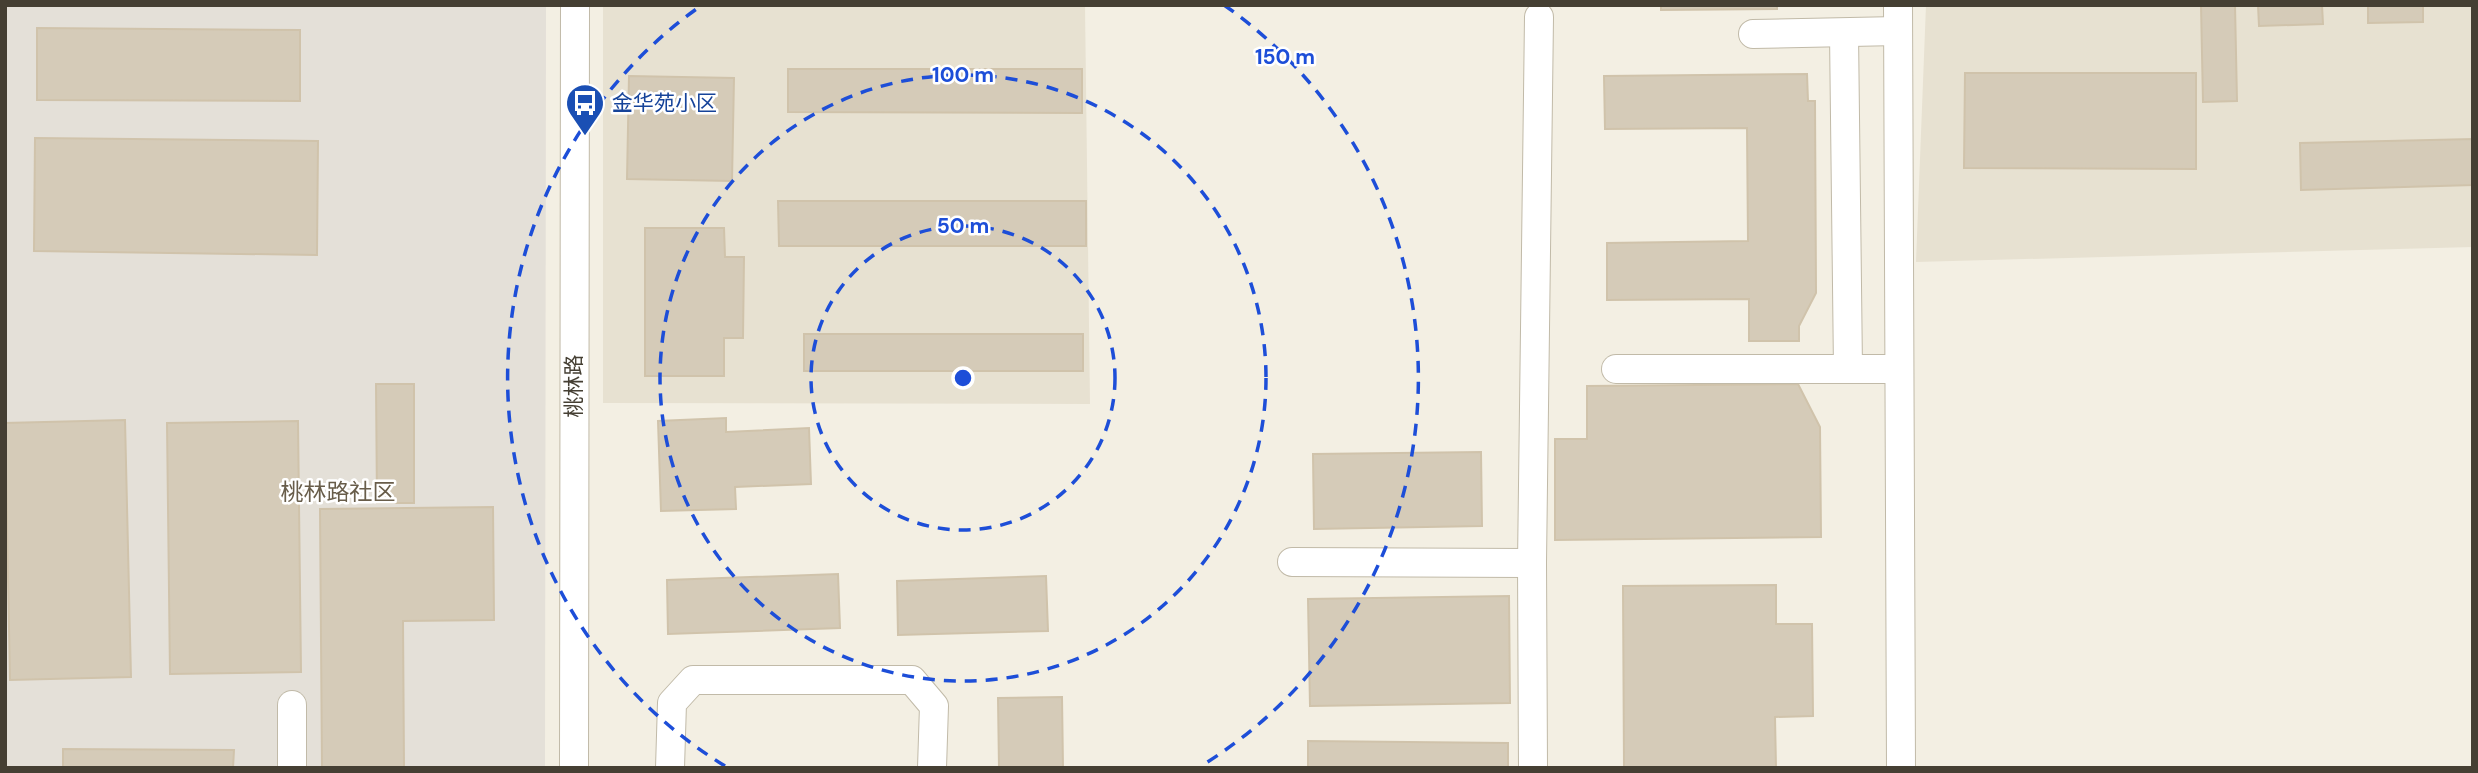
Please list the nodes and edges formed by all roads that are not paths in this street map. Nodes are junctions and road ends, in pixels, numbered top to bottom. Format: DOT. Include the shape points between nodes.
graph roads {
  1 [pos="575,5"];
  2 [pos="1539,17"];
  3 [pos="1898,18"];
  4 [pos="1844,33"];
  5 [pos="1753,34"];
  6 [pos="1616,369"];
  7 [pos="1848,369"];
  8 [pos="1899,369"];
  9 [pos="1292,562"];
  10 [pos="1532,563"];
  11 [pos="292,705"];
  12 [pos="292,768"];
  13 [pos="574,768"];
  14 [pos="670,768"];
  15 [pos="932,768"];
  16 [pos="1533,768"];
  17 [pos="1901,768"];
  1 -- 13 [label="street, 桃林路"];
  2 -- 10 [label="street"];
  3 -- 4 [label="street"];
  3 -- 8 [label="street"];
  4 -- 5 [label="street"];
  4 -- 7 [label="street"];
  6 -- 7 [label="street"];
  7 -- 8 [label="street"];
  8 -- 17 [label="street"];
  9 -- 10 [label="street"];
  10 -- 16 [label="street"];
  11 -- 12 [label="street"];
  14 -- 15 [label="street" via="672,703 693,680 912,680 934,706"];
}
